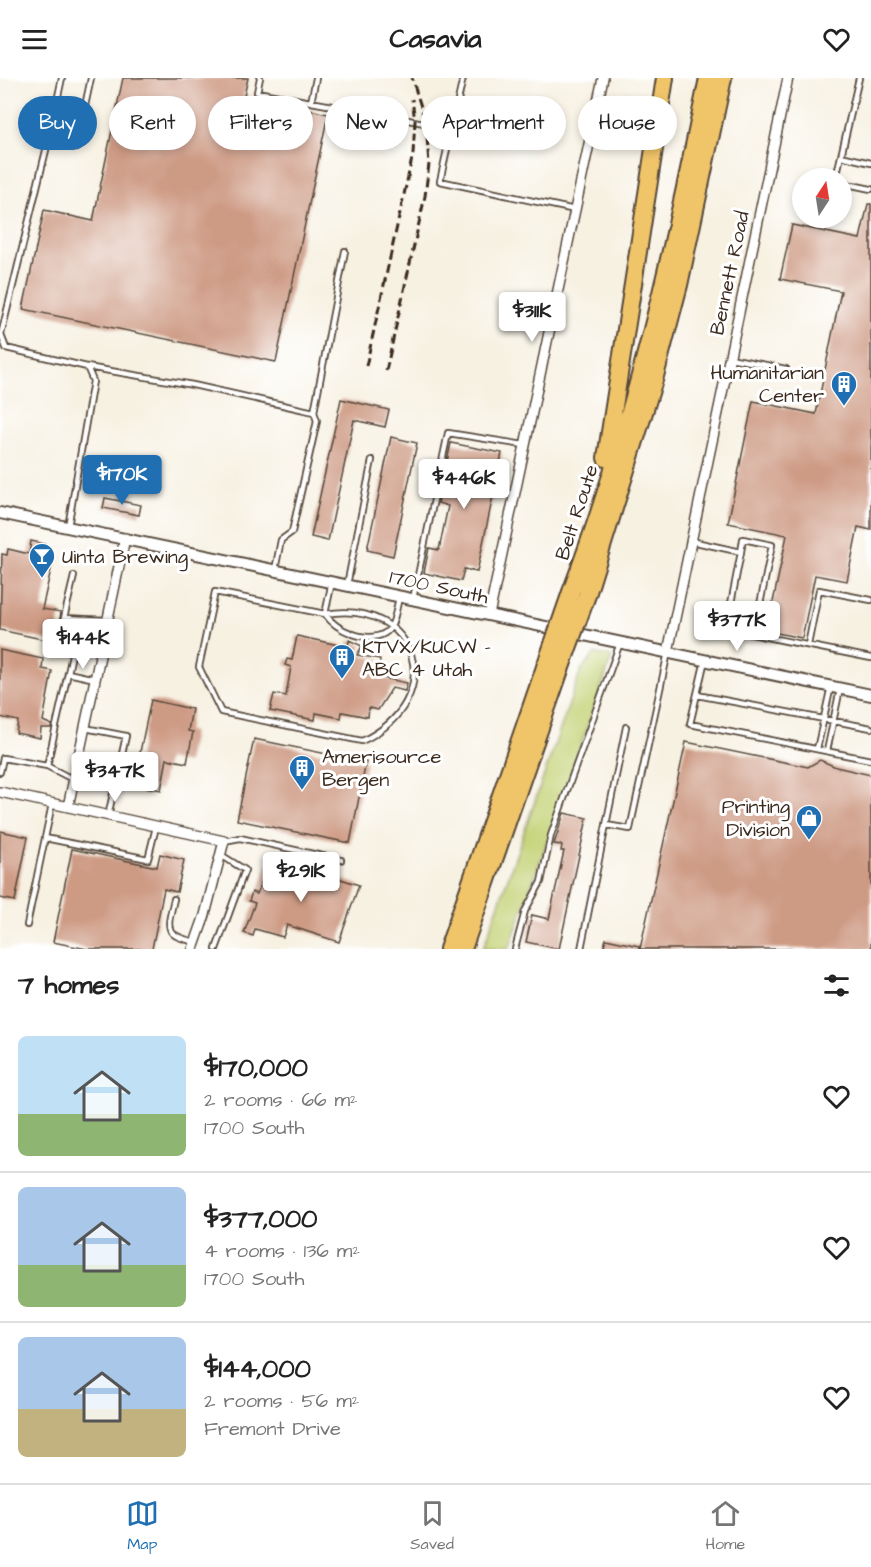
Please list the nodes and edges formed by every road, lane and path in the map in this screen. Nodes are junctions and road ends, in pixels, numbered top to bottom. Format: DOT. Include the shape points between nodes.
graph roads {
  1 [pos="62,78"];
  2 [pos="91,78"];
  3 [pos="260,78"];
  4 [pos="316,78"];
  5 [pos="463,78"];
  6 [pos="603,78"];
  7 [pos="665,78"];
  8 [pos="708,78"];
  9 [pos="723,78"];
  10 [pos="730,78"];
  11 [pos="788,78"];
  12 [pos="859,78"];
  13 [pos="58,96"];
  14 [pos="87,96"];
  15 [pos="279,96"];
  16 [pos="312,96"];
  17 [pos="459,96"];
  18 [pos="313,102"];
  19 [pos="421,122"];
  20 [pos="711,137"];
  21 [pos="46,150"];
  22 [pos="447,150"];
  23 [pos="841,156"];
  24 [pos="871,164"];
  25 [pos="838,168"];
  26 [pos="852,185"];
  27 [pos="871,189"];
  28 [pos="575,210"];
  29 [pos="345,251"];
  30 [pos="730,358"];
  31 [pos="87,367"];
  32 [pos="786,369"];
  33 [pos="314,412"];
  34 [pos="524,445"];
  35 [pos="372,460"];
  36 [pos="0,513"];
  37 [pos="598,513"];
  38 [pos="68,527"];
  39 [pos="125,538"];
  40 [pos="691,541"];
  41 [pos="741,552"];
  42 [pos="275,570"];
  43 [pos="74,576"];
  44 [pos="332,582"];
  45 [pos="347,585"];
  46 [pos="579,593"];
  47 [pos="400,596"];
  48 [pos="413,599"];
  49 [pos="871,600"];
  50 [pos="326,614"];
  51 [pos="489,615"];
  52 [pos="110,620"];
  53 [pos="392,625"];
  54 [pos="754,634"];
  55 [pos="621,642"];
  56 [pos="808,645"];
  57 [pos="101,650"];
  58 [pos="668,652"];
  59 [pos="871,658"];
  60 [pos="705,660"];
  61 [pos="552,668"];
  62 [pos="68,673"];
  63 [pos="95,679"];
  64 [pos="835,687"];
  65 [pos="697,695"];
  66 [pos="871,695"];
  67 [pos="823,720"];
  68 [pos="833,722"];
  69 [pos="626,727"];
  70 [pos="85,728"];
  71 [pos="871,729"];
  72 [pos="817,749"];
  73 [pos="827,751"];
  74 [pos="871,760"];
  75 [pos="47,766"];
  76 [pos="0,772"];
  77 [pos="74,780"];
  78 [pos="0,792"];
  79 [pos="52,804"];
  80 [pos="68,807"];
  81 [pos="108,816"];
  82 [pos="606,825"];
  83 [pos="156,826"];
  84 [pos="45,838"];
  85 [pos="224,841"];
  86 [pos="221,855"];
  87 [pos="341,860"];
  88 [pos="174,899"];
  89 [pos="27,925"];
  90 [pos="195,945"];
  91 [pos="465,946"];
  92 [pos="216,949"];
  93 [pos="448,949"];
  94 [pos="515,949"];
  95 [pos="582,949"];
  1 -- 13 [label="lane"];
  2 -- 14 [label="lane"];
  3 -- 15 [label="lane" via="257,92"];
  4 -- 16 [label="lane"];
  5 -- 17 [label="lane"];
  6 -- 28 [label="street"];
  7 -- 37 [label="highway"];
  8 -- 37 [label="highway, Belt Route" via="664,281"];
  9 -- 20 [label="highway, Belt Route"];
  10 -- 20 [label="highway"];
  11 -- 30 [label="street, Bennett Road"];
  12 -- 23 [label="lane"];
  18 -- 19 [label="lane"];
  20 -- 46 [label="highway, Belt Route" via="654,380"];
  21 -- 31 [label="lane" via="1,335 6,348"];
  22 -- 28 [label="lane" via="440,181"];
  23 -- 24 [label="lane"];
  23 -- 25 [label="lane"];
  26 -- 27 [label="lane"];
  28 -- 34 [label="street"];
  29 -- 33 [label="lane"];
  30 -- 32 [label="lane"];
  30 -- 40 [label="street, Bennett Road"];
  31 -- 33 [label="lane"];
  31 -- 38 [label="lane" via="93,381"];
  33 -- 42 [label="lane" via="317,421 292,532 280,540"];
  34 -- 48 [label="lane" via="448,433"];
  34 -- 51 [label="street"];
  35 -- 45 [label="lane"];
  36 -- 38 [label="street, 1700 South"];
  37 -- 46 [label="highway, Belt Route"];
  38 -- 39 [label="street, 1700 South"];
  39 -- 42 [label="street, 1700 South"];
  39 -- 52 [label="street"];
  40 -- 41 [label="lane"];
  40 -- 58 [label="street, Bennett Road"];
  41 -- 54 [label="lane" via="726,628"];
  41 -- 54 [label="lane" via="743,539 771,545"];
  42 -- 44 [label="street, 1700 South"];
  43 -- 52 [label="lane" via="64,618"];
  44 -- 45 [label="street, 1700 South"];
  44 -- 50 [label="lane"];
  45 -- 47 [label="street, 1700 South"];
  46 -- 61 [label="highway, Belt Route, bridge"];
  47 -- 48 [label="street, 1700 South"];
  47 -- 53 [label="lane"];
  48 -- 51 [label="street, 1700 South"];
  49 -- 56 [label="lane" via="819,590"];
  50 -- 53 [label="lane" via="343,611"];
  50 -- 53 [label="lane" via="337,627 365,636 385,633"];
  50 -- 53 [label="lane" via="215,592 199,667 221,712 362,741 379,733 398,717 409,699 414,679 408,645"];
  51 -- 55 [label="street, 1700 South"];
  52 -- 57 [label="street"];
  54 -- 56 [label="lane"];
  55 -- 58 [label="street, 1700 South"];
  55 -- 94 [label="lane" via="551,835 541,882 525,911"];
  56 -- 59 [label="lane"];
  57 -- 62 [label="lane" via="74,645"];
  57 -- 63 [label="street"];
  58 -- 60 [label="street, 1700 South"];
  58 -- 82 [label="lane" via="630,829"];
  60 -- 64 [label="street, 1700 South"];
  60 -- 65 [label="lane"];
  61 -- 91 [label="highway, Belt Route"];
  61 -- 93 [label="highway, Belt Route"];
  62 -- 63 [label="lane"];
  62 -- 75 [label="lane"];
  63 -- 70 [label="street"];
  64 -- 66 [label="street, 1700 South"];
  64 -- 67 [label="lane"];
  64 -- 68 [label="lane"];
  65 -- 67 [label="lane"];
  65 -- 72 [label="lane" via="690,724"];
  67 -- 68 [label="lane"];
  67 -- 72 [label="lane"];
  68 -- 71 [label="lane"];
  68 -- 73 [label="lane"];
  69 -- 82 [label="lane"];
  70 -- 77 [label="street"];
  70 -- 81 [label="lane" via="126,736"];
  72 -- 73 [label="lane"];
  73 -- 74 [label="lane"];
  75 -- 76 [label="lane" via="3,758"];
  75 -- 77 [label="lane"];
  77 -- 80 [label="street"];
  78 -- 79 [label="street"];
  79 -- 80 [label="street"];
  79 -- 84 [label="lane"];
  80 -- 81 [label="street"];
  81 -- 83 [label="street"];
  82 -- 95 [label="lane"];
  83 -- 84 [label="lane" via="148,859"];
  83 -- 85 [label="street"];
  84 -- 89 [label="lane"];
  85 -- 86 [label="street"];
  85 -- 87 [label="lane" via="240,838"];
  86 -- 90 [label="street"];
  86 -- 92 [label="lane" via="245,870"];
  88 -- 90 [label="lane" via="170,932"];
}
